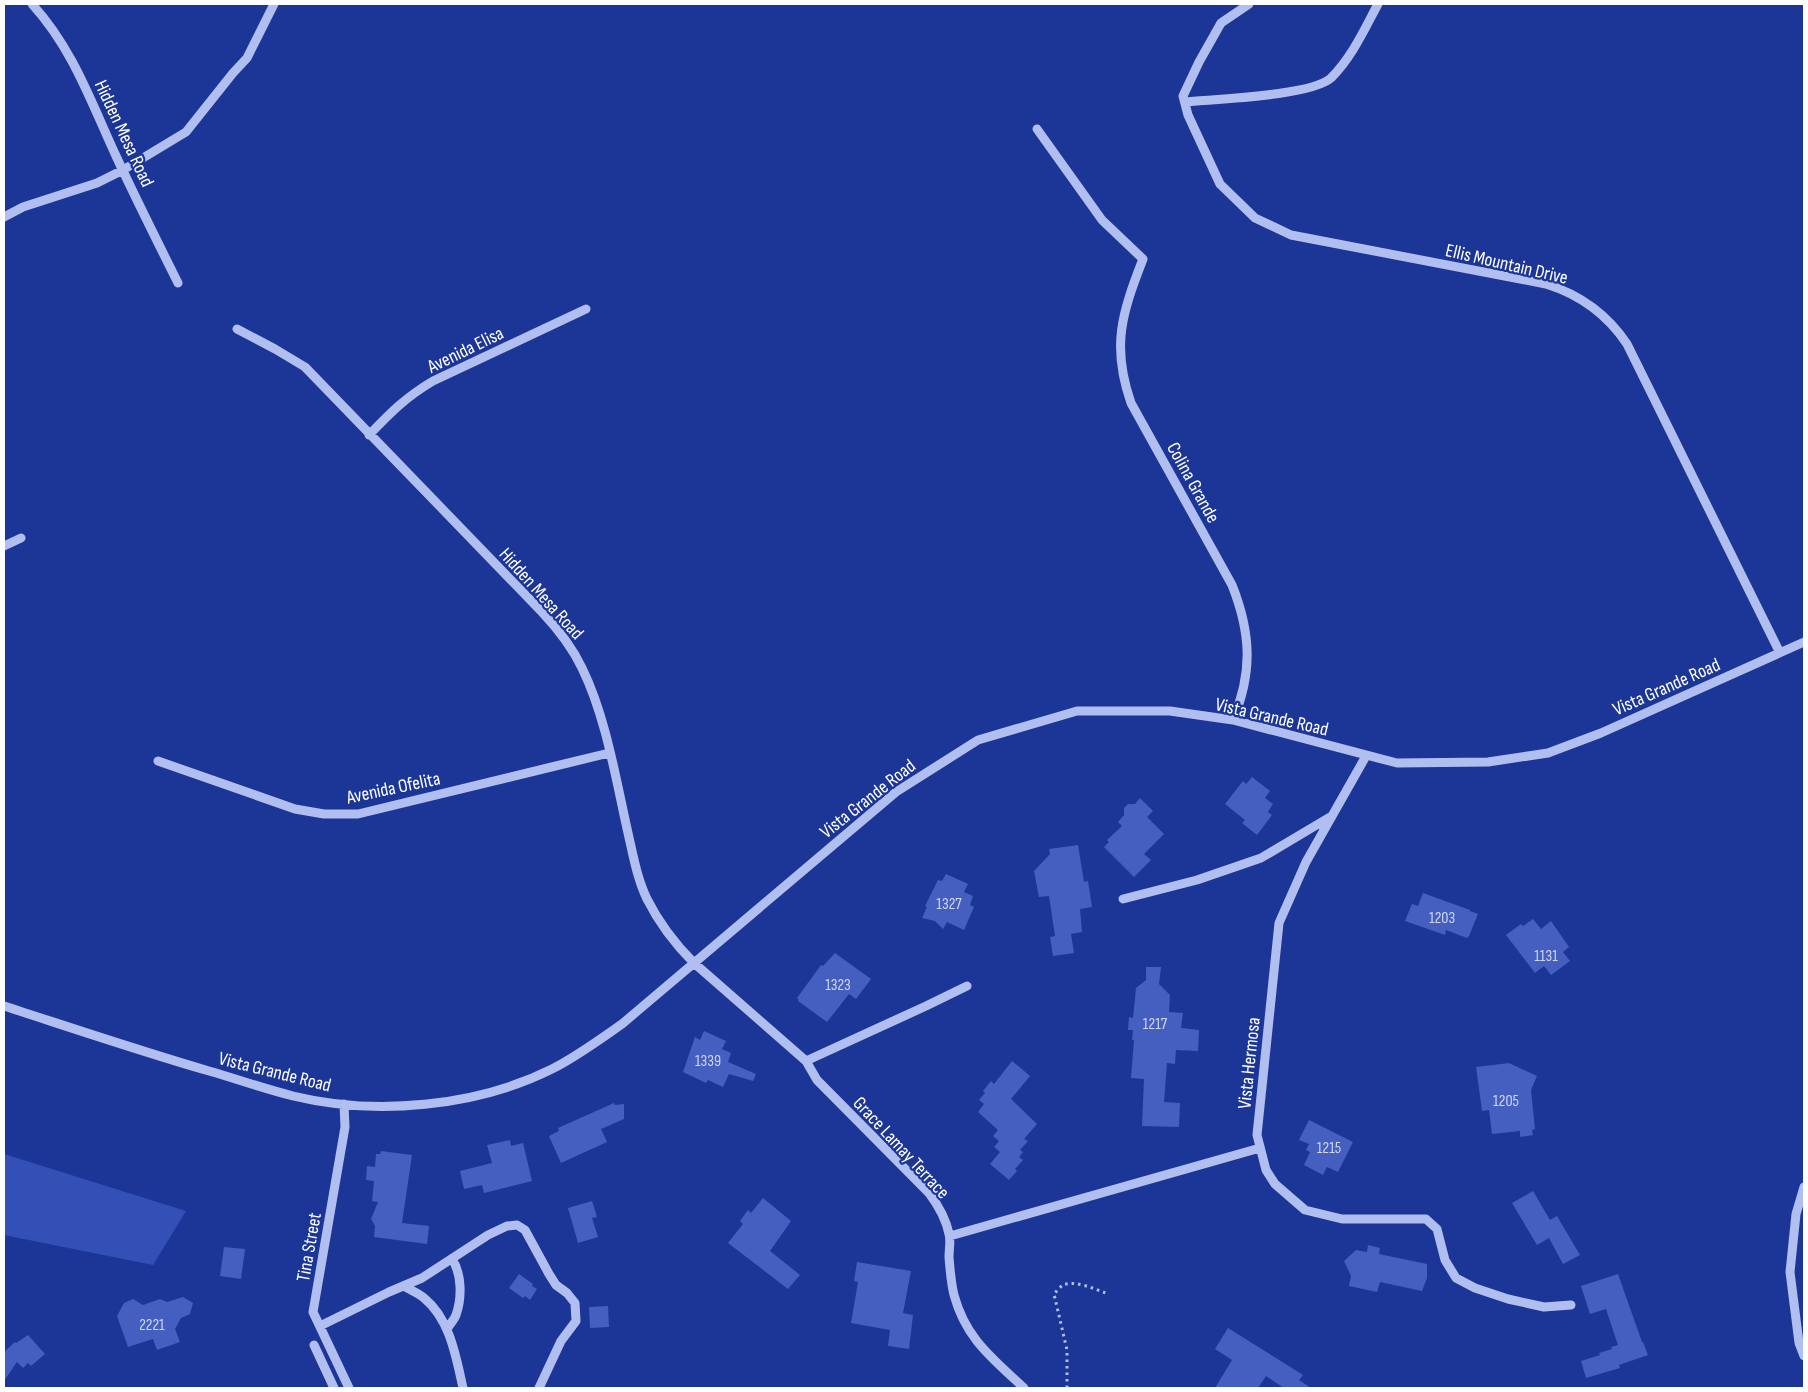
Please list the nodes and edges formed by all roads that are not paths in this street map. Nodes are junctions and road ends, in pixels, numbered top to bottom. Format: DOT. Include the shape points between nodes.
graph roads {
  1 [pos="32,4"];
  2 [pos="274,4"];
  3 [pos="1250,4"];
  4 [pos="1378,4"];
  5 [pos="1184,99"];
  6 [pos="1037,129"];
  7 [pos="123,170"];
  8 [pos="4,217"];
  9 [pos="178,283"];
  10 [pos="586,309"];
  11 [pos="237,329"];
  12 [pos="369,435"];
  13 [pos="21,538"];
  14 [pos="4,546"];
  15 [pos="1804,642"];
  16 [pos="1780,653"];
  17 [pos="1232,720"];
  18 [pos="609,753"];
  19 [pos="1366,756"];
  20 [pos="158,761"];
  21 [pos="1332,815"];
  22 [pos="1123,899"];
  23 [pos="694,963"];
  24 [pos="967,986"];
  25 [pos="4,1006"];
  26 [pos="806,1061"];
  27 [pos="344,1104"];
  28 [pos="1260,1148"];
  29 [pos="1804,1187"];
  30 [pos="950,1236"];
  31 [pos="452,1259"];
  32 [pos="404,1286"];
  33 [pos="1572,1305"];
  34 [pos="320,1326"];
  35 [pos="447,1329"];
  36 [pos="314,1345"];
  37 [pos="1804,1356"];
  38 [pos="334,1388"];
  39 [pos="349,1388"];
  40 [pos="463,1388"];
  41 [pos="539,1388"];
  42 [pos="1024,1388"];
  1 -- 7 [label="street, Hidden Mesa Road" via="49,22 77,68"];
  2 -- 7 [label="street" via="248,58 186,132"];
  3 -- 5 [label="street" via="1221,23 1199,62"];
  4 -- 5 [label="street" via="1351,54 1329,79 1298,91"];
  5 -- 16 [label="street, Ellis Mountain Drive" via="1188,115 1220,184 1255,218 1291,235 1546,284 1575,295 1611,322 1626,344"];
  6 -- 17 [label="street, Colina Grande" via="1102,220 1143,259 1124,314 1120,345 1123,376 1132,403 1239,603 1248,660 1243,691"];
  7 -- 8 [label="street" via="97,183 23,207"];
  7 -- 9 [label="street, Hidden Mesa Road"];
  10 -- 12 [label="street, Avenida Elisa" via="413,393"];
  11 -- 12 [label="street, Hidden Mesa Road" via="305,368"];
  12 -- 18 [label="street, Hidden Mesa Road" via="564,638 588,683"];
  13 -- 14 [label="street"];
  15 -- 16 [label="street, Vista Grande Road"];
  16 -- 19 [label="street, Vista Grande Road" via="1602,733 1548,753 1488,762 1397,763"];
  17 -- 19 [label="street, Vista Grande Road"];
  17 -- 23 [label="street, Vista Grande Road" via="1170,711 1077,711 978,740 896,792"];
  18 -- 20 [label="street, Avenida Ofelita" via="358,814 338,815 295,808"];
  18 -- 23 [label="street, Hidden Mesa Road" via="638,876 668,934"];
  19 -- 21 [label="street, Vista Hermosa"];
  21 -- 22 [label="street" via="1261,858 1197,880"];
  21 -- 28 [label="street, Vista Hermosa" via="1304,866 1279,923 1257,1135"];
  23 -- 26 [label="street, Grace Lamay Terrace"];
  23 -- 27 [label="street, Vista Grande Road" via="600,1040 552,1069 508,1087 455,1100 390,1106"];
  24 -- 26 [label="street"];
  25 -- 27 [label="street, Vista Grande Road" via="294,1096"];
  26 -- 30 [label="street, Grace Lamay Terrace" via="816,1080 929,1193 942,1213"];
  27 -- 34 [label="street, Tina Street" via="345,1127 313,1312"];
  28 -- 30 [label="street"];
  28 -- 33 [label="street, Vista Hermosa" via="1266,1170 1276,1184 1305,1210 1342,1219 1426,1219 1437,1229 1445,1260 1456,1278 1475,1288 1544,1307"];
  29 -- 37 [label="street" via="1796,1214 1790,1272 1799,1343"];
  30 -- 42 [label="street, Grace Lamay Terrace" via="950,1275 968,1329 979,1345"];
  31 -- 32 [label="street"];
  31 -- 35 [label="street" via="458,1268 459,1301 456,1315"];
  31 -- 41 [label="street" via="488,1234 507,1226 517,1225 526,1230 556,1285 575,1303 576,1321 561,1341"];
  32 -- 34 [label="street"];
  32 -- 35 [label="street" via="436,1310"];
  34 -- 39 [label="street, Tina Street"];
  35 -- 40 [label="street"];
  36 -- 38 [label="street"];
}
